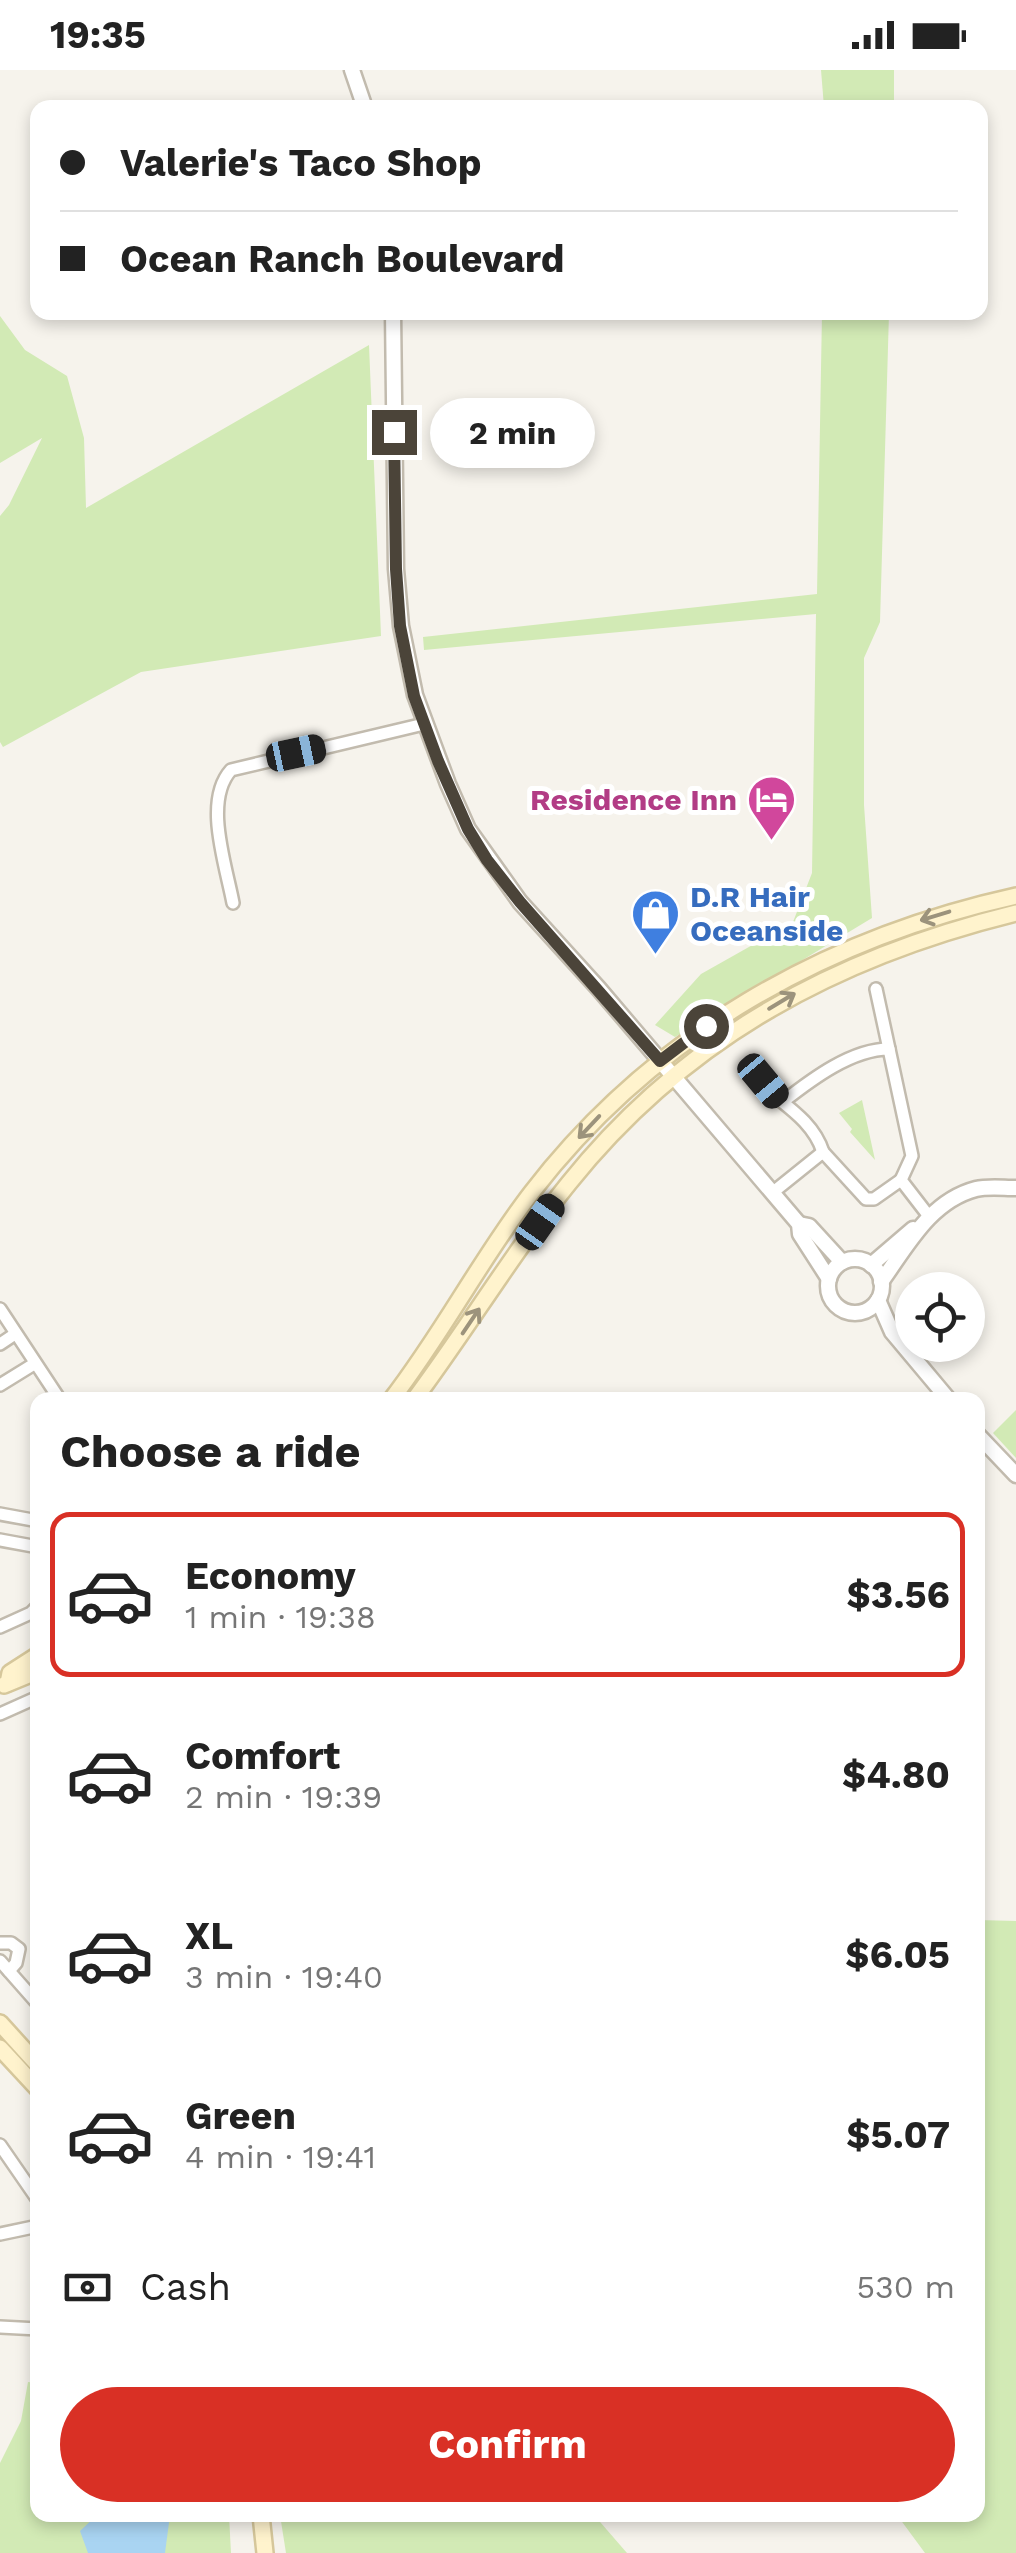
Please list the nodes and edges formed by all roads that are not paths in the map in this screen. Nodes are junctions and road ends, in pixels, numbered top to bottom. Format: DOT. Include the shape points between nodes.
graph roads {
  1 [pos="352,70"];
  2 [pos="363,100"];
  3 [pos="393,320"];
  4 [pos="424,724"];
  5 [pos="1016,896"];
  6 [pos="233,903"];
  7 [pos="1016,913"];
  8 [pos="876,990"];
  9 [pos="889,1049"];
  10 [pos="660,1061"];
  11 [pos="750,1065"];
  12 [pos="675,1078"];
  13 [pos="784,1101"];
  14 [pos="823,1152"];
  15 [pos="901,1180"];
  16 [pos="1016,1188"];
  17 [pos="772,1193"];
  18 [pos="926,1219"];
  19 [pos="799,1224"];
  20 [pos="842,1262"];
  21 [pos="870,1264"];
  22 [pos="829,1278"];
  23 [pos="881,1282"];
  24 [pos="878,1300"];
  25 [pos="0,1309"];
  26 [pos="862,1312"];
  27 [pos="892,1332"];
  28 [pos="15,1334"];
  29 [pos="0,1344"];
  30 [pos="34,1364"];
  31 [pos="0,1385"];
  32 [pos="54,1392"];
  33 [pos="397,1392"];
  34 [pos="420,1392"];
  35 [pos="942,1392"];
  36 [pos="985,1442"];
  37 [pos="1016,1474"];
  38 [pos="0,1514"];
  39 [pos="30,1520"];
  40 [pos="0,1540"];
  41 [pos="30,1546"];
  42 [pos="30,1613"];
  43 [pos="0,1626"];
  44 [pos="30,1656"];
  45 [pos="30,1659"];
  46 [pos="0,1667"];
  47 [pos="30,1674"];
  48 [pos="4,1685"];
  49 [pos="30,1701"];
  50 [pos="0,1714"];
  51 [pos="0,1943"];
  52 [pos="3,1965"];
  53 [pos="30,1995"];
  54 [pos="0,2022"];
  55 [pos="0,2048"];
  56 [pos="30,2056"];
  57 [pos="30,2080"];
  58 [pos="0,2145"];
  59 [pos="30,2188"];
  60 [pos="30,2228"];
  61 [pos="0,2234"];
  62 [pos="0,2327"];
  63 [pos="30,2328"];
  64 [pos="261,2522"];
  65 [pos="265,2553"];
  1 -- 2 [label="street"];
  3 -- 4 [label="street" via="398,600"];
  4 -- 6 [label="street" via="230,770 216,808"];
  4 -- 10 [label="street" via="487,860"];
  5 -- 10 [label="main road, one-way" via="927,918 811,965"];
  12 -- 7 [label="main road, one-way" via="819,980 932,935"];
  8 -- 9 [label="street"];
  9 -- 13 [label="street" via="866,1051"];
  9 -- 15 [label="street" via="912,1156"];
  10 -- 12 [label="street"];
  10 -- 33 [label="main road, one-way" via="610,1105 532,1192"];
  11 -- 13 [label="street"];
  12 -- 17 [label="street"];
  34 -- 12 [label="main road, one-way" via="572,1178"];
  13 -- 14 [label="street"];
  14 -- 15 [label="street" via="866,1199"];
  14 -- 17 [label="street"];
  15 -- 18 [label="street"];
  16 -- 18 [label="street" via="978,1188"];
  17 -- 19 [label="street"];
  18 -- 21 [label="street"];
  18 -- 23 [label="street"];
  19 -- 20 [label="street" via="809,1226"];
  19 -- 22 [label="street"];
  20 -- 21 [label="street"];
  20 -- 22 [label="street"];
  21 -- 23 [label="street"];
  22 -- 26 [label="street" via="836,1307"];
  23 -- 24 [label="street"];
  24 -- 26 [label="street"];
  24 -- 27 [label="street"];
  25 -- 28 [label="street"];
  26 -- 27 [label="street"];
  27 -- 35 [label="street"];
  28 -- 29 [label="street"];
  28 -- 30 [label="street"];
  30 -- 31 [label="street"];
  30 -- 32 [label="street"];
  36 -- 37 [label="street"];
  38 -- 39 [label="street"];
  40 -- 41 [label="street"];
  42 -- 43 [label="street"];
  44 -- 46 [label="main road"];
  45 -- 48 [label="main road"];
  47 -- 48 [label="main road"];
  49 -- 50 [label="street"];
  51 -- 52 [label="street" via="18,1949 16,1963"];
  52 -- 53 [label="street"];
  54 -- 56 [label="main road"];
  55 -- 57 [label="main road"];
  58 -- 59 [label="street"];
  60 -- 61 [label="street"];
  62 -- 63 [label="street"];
  64 -- 65 [label="main road"];
}
